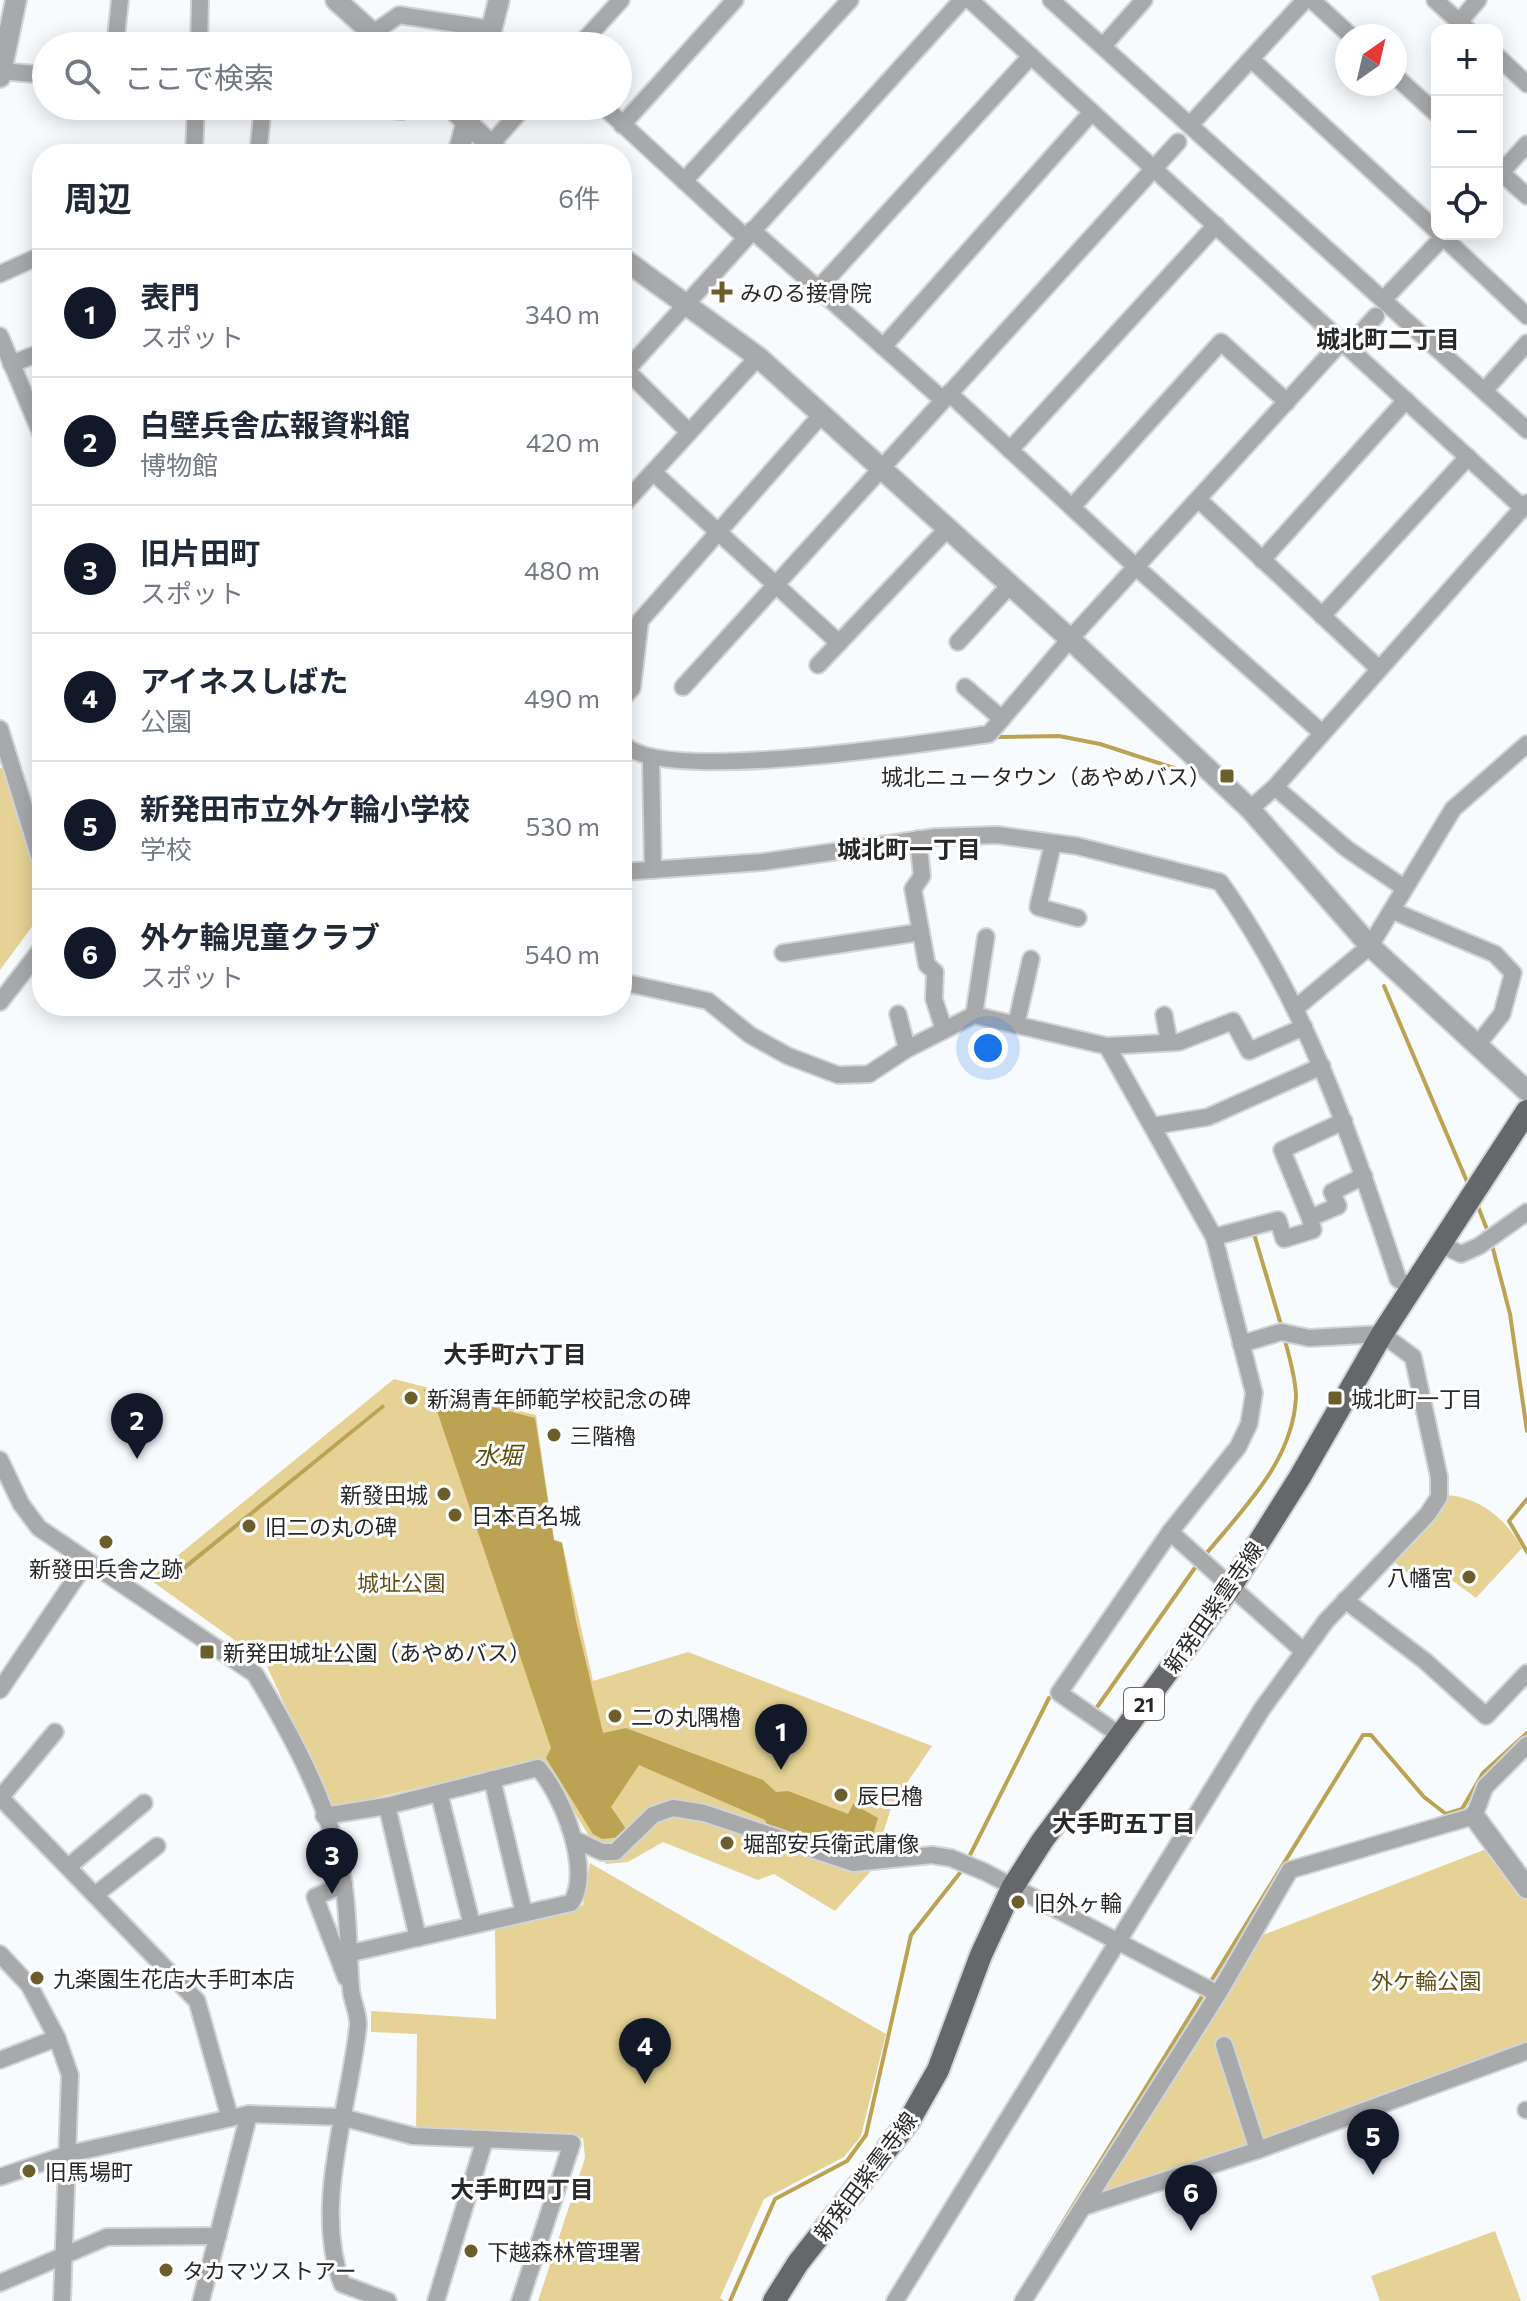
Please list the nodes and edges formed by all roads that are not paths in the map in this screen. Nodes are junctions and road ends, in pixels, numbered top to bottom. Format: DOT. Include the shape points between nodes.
graph roads {
  1 [pos="16,0"];
  2 [pos="120,0"];
  3 [pos="200,0"];
  4 [pos="336,0"];
  5 [pos="499,0"];
  6 [pos="621,0"];
  7 [pos="735,0"];
  8 [pos="850,0"];
  9 [pos="962,0"];
  10 [pos="970,0"];
  11 [pos="1051,0"];
  12 [pos="1144,0"];
  13 [pos="1305,0"];
  14 [pos="1312,0"];
  15 [pos="1435,0"];
  16 [pos="1478,0"];
  17 [pos="1338,24"];
  18 [pos="1461,24"];
  19 [pos="1464,24"];
  20 [pos="117,32"];
  21 [pos="199,32"];
  22 [pos="372,32"];
  23 [pos="386,32"];
  24 [pos="469,32"];
  25 [pos="490,32"];
  26 [pos="592,32"];
  27 [pos="1103,46"];
  28 [pos="1031,56"];
  29 [pos="1251,59"];
  30 [pos="1503,62"];
  31 [pos="0,73"];
  32 [pos="32,74"];
  33 [pos="1527,84"];
  34 [pos="1407,87"];
  35 [pos="1431,109"];
  36 [pos="1092,112"];
  37 [pos="632,114"];
  38 [pos="195,120"];
  39 [pos="262,120"];
  40 [pos="468,120"];
  41 [pos="473,120"];
  42 [pos="515,120"];
  43 [pos="617,120"];
  44 [pos="627,120"];
  45 [pos="622,125"];
  46 [pos="1190,125"];
  47 [pos="1178,142"];
  48 [pos="194,144"];
  49 [pos="259,144"];
  50 [pos="461,144"];
  51 [pos="491,144"];
  52 [pos="499,144"];
  53 [pos="1527,144"];
  54 [pos="1155,168"];
  55 [pos="1503,168"];
  56 [pos="1503,177"];
  57 [pos="684,181"];
  58 [pos="1527,196"];
  59 [pos="1216,225"];
  60 [pos="1431,225"];
  61 [pos="748,234"];
  62 [pos="1436,240"];
  63 [pos="1447,240"];
  64 [pos="32,260"];
  65 [pos="632,265"];
  66 [pos="0,274"];
  67 [pos="818,289"];
  68 [pos="684,304"];
  69 [pos="1380,308"];
  70 [pos="1527,316"];
  71 [pos="1,342"];
  72 [pos="1527,343"];
  73 [pos="1345,344"];
  74 [pos="883,347"];
  75 [pos="32,356"];
  76 [pos="758,357"];
  77 [pos="632,361"];
  78 [pos="11,364"];
  79 [pos="632,379"];
  80 [pos="1484,391"];
  81 [pos="946,397"];
  82 [pos="1406,400"];
  83 [pos="1287,402"];
  84 [pos="32,410"];
  85 [pos="823,413"];
  86 [pos="1527,430"];
  87 [pos="689,432"];
  88 [pos="1010,450"];
  89 [pos="1468,457"];
  90 [pos="881,468"];
  91 [pos="653,472"];
  92 [pos="632,495"];
  93 [pos="1198,499"];
  94 [pos="1525,505"];
  95 [pos="1072,507"];
  96 [pos="948,528"];
  97 [pos="718,532"];
  98 [pos="1262,560"];
  99 [pos="1136,567"];
  100 [pos="774,584"];
  101 [pos="1010,585"];
  102 [pos="1322,616"];
  103 [pos="1070,639"];
  104 [pos="958,642"];
  105 [pos="839,643"];
  106 [pos="818,665"];
  107 [pos="1378,668"];
  108 [pos="683,687"];
  109 [pos="965,687"];
  110 [pos="632,688"];
  111 [pos="1002,719"];
  112 [pos="0,729"];
  113 [pos="1322,733"];
  114 [pos="1527,744"];
  115 [pos="632,753"];
  116 [pos="651,757"];
  117 [pos="1275,787"];
  118 [pos="1250,809"];
  119 [pos="32,833"];
  120 [pos="918,839"];
  121 [pos="1053,843"];
  122 [pos="653,870"];
  123 [pos="632,871"];
  124 [pos="1403,887"];
  125 [pos="1393,911"];
  126 [pos="1078,918"];
  127 [pos="921,932"];
  128 [pos="986,937"];
  129 [pos="1370,946"];
  130 [pos="783,953"];
  131 [pos="1031,959"];
  132 [pos="32,961"];
  133 [pos="1520,971"];
  134 [pos="632,984"];
  135 [pos="0,1002"];
  136 [pos="1297,1007"];
  137 [pos="898,1014"];
  138 [pos="974,1015"];
  139 [pos="1164,1015"];
  140 [pos="1016,1025"];
  141 [pos="1304,1027"];
  142 [pos="944,1030"];
  143 [pos="1169,1042"];
  144 [pos="1478,1044"];
  145 [pos="1107,1046"];
  146 [pos="907,1049"];
  147 [pos="1322,1066"];
  148 [pos="1527,1091"];
  149 [pos="1527,1111"];
  150 [pos="1344,1121"];
  151 [pos="1152,1126"];
  152 [pos="1364,1176"];
  153 [pos="1527,1212"];
  154 [pos="1310,1218"];
  155 [pos="1214,1237"];
  156 [pos="1442,1245"];
  157 [pos="1412,1288"];
  158 [pos="1382,1334"];
  159 [pos="1241,1344"];
  160 [pos="0,1460"];
  161 [pos="1170,1532"];
  162 [pos="86,1563"];
  163 [pos="1232,1585"];
  164 [pos="1345,1600"];
  165 [pos="1302,1650"];
  166 [pos="1527,1673"];
  167 [pos="0,1690"];
  168 [pos="55,1732"];
  169 [pos="1121,1736"];
  170 [pos="1527,1745"];
  171 [pos="492,1779"];
  172 [pos="439,1793"];
  173 [pos="1,1800"];
  174 [pos="144,1803"];
  175 [pos="387,1806"];
  176 [pos="324,1816"];
  177 [pos="1474,1816"];
  178 [pos="576,1840"];
  179 [pos="157,1846"];
  180 [pos="68,1867"];
  181 [pos="344,1884"];
  182 [pos="1012,1888"];
  183 [pos="1527,1888"];
  184 [pos="95,1895"];
  185 [pos="524,1913"];
  186 [pos="472,1925"];
  187 [pos="418,1938"];
  188 [pos="1117,1942"];
  189 [pos="351,1953"];
  190 [pos="0,1954"];
  191 [pos="351,1991"];
  192 [pos="1218,1994"];
  193 [pos="57,2038"];
  194 [pos="1224,2045"];
  195 [pos="1527,2051"];
  196 [pos="0,2060"];
  197 [pos="249,2114"];
  198 [pos="341,2117"];
  199 [pos="230,2118"];
  200 [pos="485,2139"];
  201 [pos="1258,2150"];
  202 [pos="68,2154"];
  203 [pos="0,2177"];
  204 [pos="1083,2207"];
  205 [pos="218,2236"];
  206 [pos="63,2256"];
  207 [pos="0,2283"];
  208 [pos="62,2301"];
  209 [pos="201,2301"];
  210 [pos="388,2301"];
  211 [pos="436,2301"];
  212 [pos="520,2301"];
  213 [pos="774,2301"];
  214 [pos="895,2301"];
  215 [pos="1023,2301"];
  1 -- 31 [label="street"];
  2 -- 20 [label="street"];
  3 -- 21 [label="street"];
  4 -- 22 [label="street"];
  5 -- 25 [label="street"];
  6 -- 26 [label="street"];
  7 -- 37 [label="street"];
  8 -- 57 [label="street"];
  9 -- 61 [label="street"];
  10 -- 28 [label="street"];
  11 -- 27 [label="street"];
  12 -- 27 [label="street"];
  13 -- 29 [label="street"];
  14 -- 17 [label="street"];
  15 -- 18 [label="street"];
  16 -- 19 [label="street"];
  23 -- 24 [label="street" via="399,15"];
  27 -- 46 [label="street"];
  28 -- 36 [label="street"];
  28 -- 67 [label="street"];
  29 -- 46 [label="street"];
  29 -- 60 [label="street"];
  30 -- 33 [label="street"];
  31 -- 32 [label="street"];
  34 -- 35 [label="street"];
  36 -- 54 [label="street"];
  36 -- 74 [label="street"];
  38 -- 48 [label="street"];
  39 -- 49 [label="street"];
  40 -- 50 [label="street"];
  41 -- 51 [label="street"];
  42 -- 52 [label="street"];
  43 -- 45 [label="street"];
  44 -- 45 [label="street"];
  45 -- 57 [label="street"];
  46 -- 69 [label="street"];
  47 -- 54 [label="street"];
  53 -- 55 [label="street"];
  54 -- 59 [label="street"];
  54 -- 81 [label="street"];
  56 -- 58 [label="street"];
  57 -- 61 [label="street"];
  59 -- 73 [label="street"];
  59 -- 88 [label="street"];
  61 -- 67 [label="street"];
  61 -- 68 [label="street"];
  62 -- 69 [label="street"];
  63 -- 70 [label="street"];
  64 -- 66 [label="street"];
  65 -- 68 [label="street"];
  67 -- 74 [label="street"];
  68 -- 76 [label="street"];
  68 -- 77 [label="street"];
  69 -- 73 [label="street"];
  69 -- 80 [label="street"];
  71 -- 78 [label="street"];
  72 -- 80 [label="street"];
  73 -- 82 [label="street"];
  73 -- 83 [label="street"];
  74 -- 81 [label="street"];
  75 -- 78 [label="street"];
  76 -- 85 [label="street"];
  76 -- 87 [label="street"];
  78 -- 84 [label="street"];
  79 -- 87 [label="street"];
  80 -- 86 [label="street"];
  81 -- 88 [label="street"];
  81 -- 90 [label="street"];
  82 -- 89 [label="street"];
  82 -- 98 [label="street"];
  83 -- 93 [label="street"];
  83 -- 95 [label="street" via="1221,342"];
  85 -- 90 [label="street"];
  85 -- 97 [label="street"];
  87 -- 91 [label="street"];
  88 -- 95 [label="street"];
  89 -- 94 [label="street"];
  89 -- 102 [label="street"];
  90 -- 96 [label="street"];
  90 -- 100 [label="street"];
  91 -- 92 [label="street"];
  91 -- 97 [label="street"];
  93 -- 98 [label="street"];
  93 -- 99 [label="street"];
  94 -- 107 [label="street"];
  95 -- 99 [label="street"];
  96 -- 101 [label="street"];
  96 -- 105 [label="street"];
  97 -- 100 [label="street"];
  97 -- 110 [label="street" via="640,621"];
  98 -- 102 [label="street"];
  99 -- 103 [label="street"];
  99 -- 113 [label="street"];
  100 -- 105 [label="street"];
  100 -- 108 [label="street"];
  101 -- 103 [label="street"];
  101 -- 104 [label="street"];
  102 -- 107 [label="street"];
  103 -- 111 [label="street"];
  103 -- 118 [label="street"];
  105 -- 106 [label="street"];
  107 -- 113 [label="street"];
  109 -- 111 [label="street"];
  111 -- 116 [label="street" via="989,734 846,754 718,761"];
  112 -- 119 [label="street"];
  113 -- 117 [label="street"];
  114 -- 124 [label="street" via="1453,809"];
  115 -- 116 [label="street"];
  116 -- 122 [label="street"];
  117 -- 118 [label="street"];
  117 -- 124 [label="street" via="1347,849"];
  118 -- 129 [label="street"];
  120 -- 121 [label="street" via="997,835"];
  120 -- 122 [label="street" via="762,862"];
  120 -- 127 [label="street" via="922,876 913,889"];
  121 -- 126 [label="street" via="1038,907"];
  121 -- 136 [label="street" via="1220,882 1256,932"];
  122 -- 123 [label="street"];
  124 -- 125 [label="street"];
  125 -- 129 [label="street"];
  125 -- 133 [label="street" via="1495,954"];
  127 -- 130 [label="street"];
  127 -- 142 [label="street" via="927,965 935,972 934,999"];
  128 -- 138 [label="street"];
  129 -- 136 [label="street"];
  129 -- 144 [label="street"];
  131 -- 140 [label="street"];
  132 -- 135 [label="street"];
  133 -- 144 [label="street" via="1502,1014"];
  134 -- 146 [label="street" via="708,1001 750,1035 838,1075 869,1074"];
  136 -- 141 [label="street"];
  137 -- 146 [label="street"];
  138 -- 140 [label="street"];
  138 -- 142 [label="street"];
  139 -- 143 [label="street"];
  140 -- 145 [label="street"];
  141 -- 143 [label="street" via="1249,1051 1233,1021"];
  141 -- 147 [label="street"];
  142 -- 146 [label="street"];
  143 -- 145 [label="street"];
  144 -- 148 [label="street"];
  145 -- 151 [label="street"];
  147 -- 150 [label="street"];
  147 -- 151 [label="street" via="1208,1117"];
  149 -- 156 [label="main road, 新発田紫雲寺線 / 21"];
  150 -- 152 [label="street"];
  150 -- 154 [label="street" via="1282,1150"];
  151 -- 155 [label="street"];
  152 -- 154 [label="street" via="1332,1192 1338,1206"];
  152 -- 157 [label="street" via="1398,1279"];
  153 -- 156 [label="street" via="1461,1254"];
  154 -- 155 [label="street" via="1313,1230 1284,1239 1278,1220"];
  155 -- 159 [label="street"];
  156 -- 157 [label="main road, 新発田紫雲寺線 / 21"];
  157 -- 158 [label="main road, 新発田紫雲寺線 / 21"];
  158 -- 159 [label="street" via="1309,1338 1281,1332"];
  158 -- 163 [label="main road, 新発田紫雲寺線 / 21"];
  158 -- 164 [label="street" via="1413,1357 1439,1497"];
  159 -- 161 [label="street" via="1254,1393 1249,1424 1238,1447"];
  160 -- 162 [label="street" via="39,1528"];
  161 -- 163 [label="street"];
  161 -- 169 [label="street" via="1059,1693"];
  162 -- 167 [label="street"];
  162 -- 176 [label="street" via="255,1674 277,1709"];
  163 -- 165 [label="street"];
  163 -- 169 [label="main road, 新発田紫雲寺線 / 21"];
  164 -- 165 [label="street"];
  164 -- 166 [label="street" via="1486,1716"];
  165 -- 188 [label="street"];
  168 -- 173 [label="street"];
  169 -- 182 [label="main road, 新発田紫雲寺線 / 21"];
  170 -- 177 [label="street" via="1485,1787"];
  171 -- 172 [label="street"];
  171 -- 178 [label="street" via="538,1768"];
  171 -- 185 [label="street"];
  172 -- 175 [label="street"];
  172 -- 186 [label="street"];
  173 -- 180 [label="street"];
  174 -- 180 [label="street"];
  175 -- 176 [label="street"];
  175 -- 187 [label="street"];
  176 -- 181 [label="street"];
  177 -- 183 [label="street"];
  177 -- 192 [label="street" via="1290,1870"];
  178 -- 182 [label="street" via="615,1852 653,1815 682,1808 853,1863 910,1855 951,1858"];
  178 -- 185 [label="street" via="576,1895 571,1903"];
  179 -- 184 [label="street"];
  180 -- 184 [label="street"];
  181 -- 189 [label="street"];
  181 -- 191 [label="street" via="315,1897"];
  182 -- 188 [label="street"];
  182 -- 213 [label="main road, 新発田紫雲寺線 / 21" via="938,2070 909,2121"];
  184 -- 199 [label="street" via="197,2001"];
  185 -- 186 [label="street"];
  186 -- 187 [label="street"];
  187 -- 189 [label="street"];
  188 -- 192 [label="street"];
  188 -- 214 [label="street"];
  189 -- 191 [label="street"];
  190 -- 193 [label="street" via="29,1985"];
  191 -- 198 [label="street" via="358,2024"];
  192 -- 204 [label="street"];
  193 -- 196 [label="street"];
  193 -- 202 [label="street" via="70,2075"];
  194 -- 201 [label="street"];
  195 -- 201 [label="street"];
  197 -- 198 [label="street"];
  197 -- 199 [label="street"];
  197 -- 205 [label="street"];
  198 -- 200 [label="street" via="413,2136"];
  198 -- 210 [label="street" via="330,2238 336,2267 342,2284"];
  199 -- 202 [label="street"];
  200 -- 211 [label="street"];
  200 -- 212 [label="street" via="572,2143"];
  201 -- 204 [label="street"];
  202 -- 203 [label="street"];
  202 -- 206 [label="street"];
  204 -- 215 [label="street"];
  205 -- 206 [label="street" via="107,2237"];
  205 -- 209 [label="street"];
  206 -- 207 [label="street"];
  206 -- 208 [label="street"];
}
